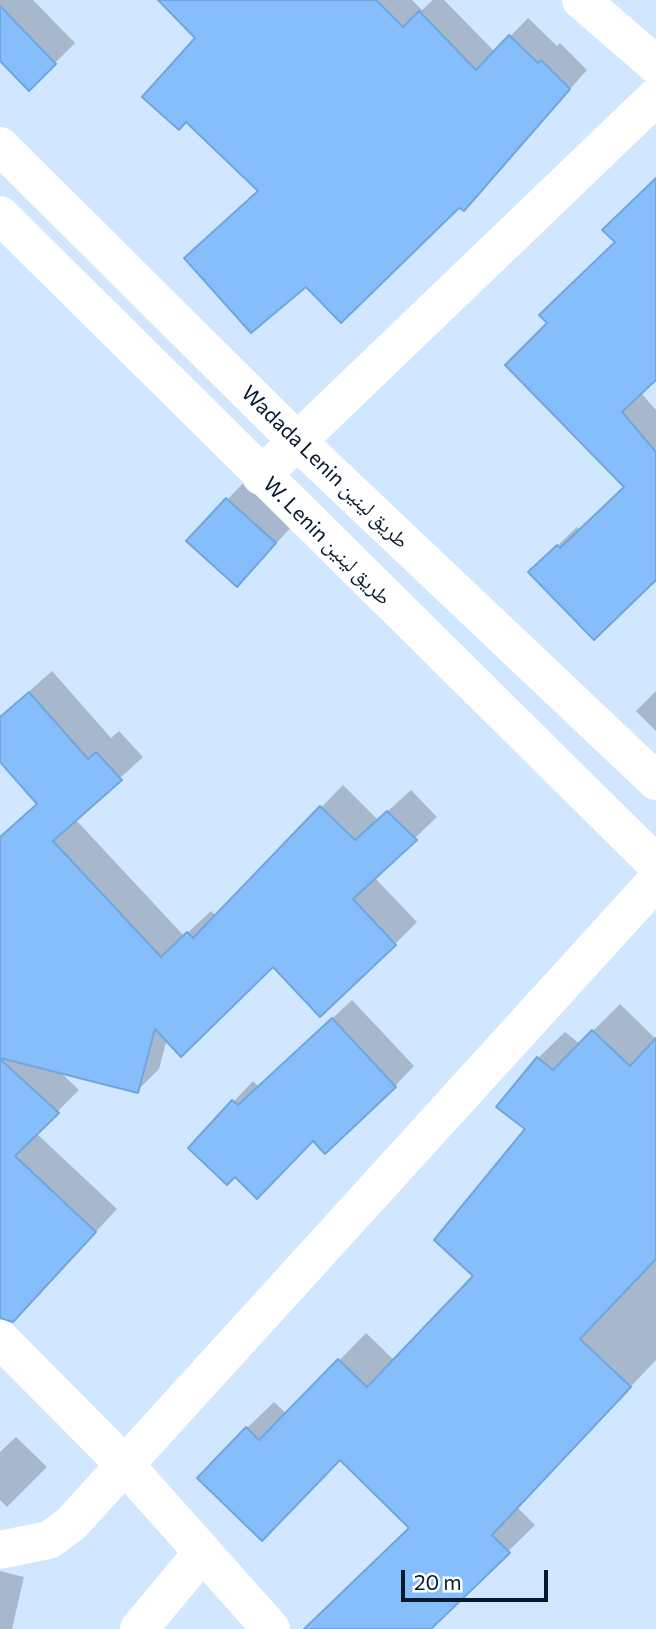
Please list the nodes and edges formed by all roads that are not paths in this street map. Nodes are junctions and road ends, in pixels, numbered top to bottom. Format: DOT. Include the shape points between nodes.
graph roads {
  1 [pos="581,0"];
  2 [pos="656,65"];
  3 [pos="656,97"];
  4 [pos="0,146"];
  5 [pos="0,215"];
  6 [pos="298,442"];
  7 [pos="261,476"];
  8 [pos="656,781"];
  9 [pos="656,864"];
  10 [pos="656,881"];
  11 [pos="0,1339"];
  12 [pos="125,1465"];
  13 [pos="0,1550"];
  14 [pos="203,1552"];
  15 [pos="139,1629"];
  16 [pos="271,1629"];
  1 -- 2 [label="street"];
  3 -- 6 [label="street"];
  4 -- 6 [label="street, Wadada Lenin طريق لينين"];
  5 -- 7 [label="street, W. Lenin طريق لينين"];
  6 -- 7 [label="street"];
  6 -- 8 [label="street, Wadada Lenin طريق لينين"];
  7 -- 9 [label="street, W. Lenin طريق لينين"];
  10 -- 12 [label="street"];
  11 -- 12 [label="street"];
  12 -- 13 [label="street" via="71,1524 49,1540"];
  12 -- 14 [label="street"];
  14 -- 15 [label="street"];
  14 -- 16 [label="street"];
}
